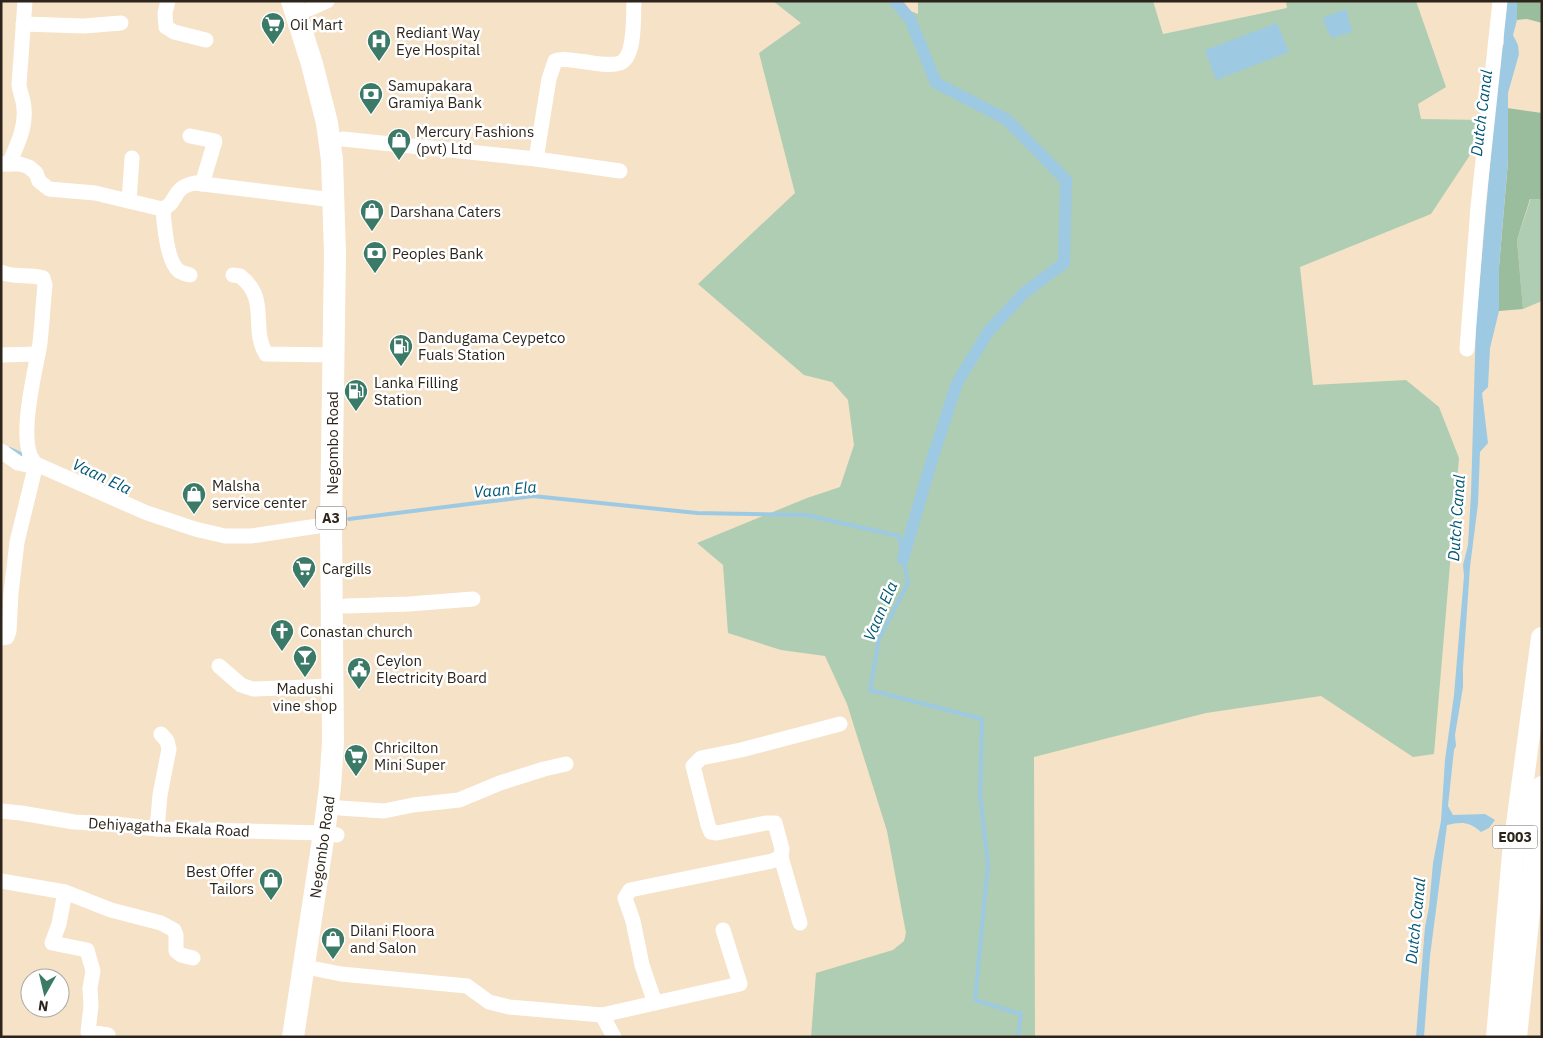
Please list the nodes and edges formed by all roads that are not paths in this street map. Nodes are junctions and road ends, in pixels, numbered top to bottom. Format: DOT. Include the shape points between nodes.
graph roads {
  1 [pos="25,1"];
  2 [pos="168,1"];
  3 [pos="634,1"];
  4 [pos="1500,1"];
  5 [pos="309,3"];
  6 [pos="121,23"];
  7 [pos="23,24"];
  8 [pos="206,40"];
  9 [pos="190,136"];
  10 [pos="343,139"];
  11 [pos="132,158"];
  12 [pos="536,160"];
  13 [pos="5,164"];
  14 [pos="620,171"];
  15 [pos="202,184"];
  16 [pos="333,200"];
  17 [pos="129,201"];
  18 [pos="163,209"];
  19 [pos="1,272"];
  20 [pos="190,275"];
  21 [pos="234,275"];
  22 [pos="1468,349"];
  23 [pos="38,354"];
  24 [pos="1,355"];
  25 [pos="333,355"];
  26 [pos="1,451"];
  27 [pos="36,466"];
  28 [pos="331,524"];
  29 [pos="473,599"];
  30 [pos="346,606"];
  31 [pos="1,638"];
  32 [pos="1542,638"];
  33 [pos="219,666"];
  34 [pos="333,686"];
  35 [pos="840,724"];
  36 [pos="161,734"];
  37 [pos="566,764"];
  38 [pos="1542,787"];
  39 [pos="340,808"];
  40 [pos="1,811"];
  41 [pos="157,829"];
  42 [pos="331,834"];
  43 [pos="780,857"];
  44 [pos="1,881"];
  45 [pos="65,892"];
  46 [pos="800,923"];
  47 [pos="723,930"];
  48 [pos="194,958"];
  49 [pos="316,969"];
  50 [pos="655,1003"];
  51 [pos="602,1015"];
  52 [pos="108,1035"];
  53 [pos="293,1037"];
  54 [pos="306,1037"];
  55 [pos="614,1037"];
  56 [pos="1497,1037"];
  57 [pos="1516,1037"];
  1 -- 7 [label="street"];
  2 -- 8 [label="street" via="166,27"];
  3 -- 12 [label="street" via="632,48 625,60 609,64 555,61"];
  4 -- 22 [label="street" via="1478,207"];
  5 -- 10 [label="highway, Negombo Road / A3"];
  5 -- 16 [label="highway, Negombo Road / A3" via="312,64 327,123"];
  6 -- 7 [label="street" via="84,26"];
  7 -- 13 [label="street" via="19,85 24,119 18,141"];
  9 -- 15 [label="street" via="215,141"];
  10 -- 12 [label="street"];
  10 -- 30 [label="highway, Negombo Road / A3" via="347,218"];
  11 -- 17 [label="street"];
  12 -- 14 [label="street"];
  13 -- 17 [label="street" via="29,167 49,189 95,193"];
  15 -- 16 [label="street"];
  15 -- 18 [label="street" via="185,185"];
  16 -- 25 [label="highway, Negombo Road / A3"];
  17 -- 18 [label="street"];
  18 -- 20 [label="street" via="172,263 179,271"];
  19 -- 23 [label="street" via="43,278 45,286"];
  21 -- 25 [label="street" via="252,287 258,308 260,344 266,354"];
  23 -- 24 [label="street"];
  23 -- 27 [label="street" via="28,414 27,444"];
  25 -- 28 [label="highway, Negombo Road / A3"];
  26 -- 27 [label="street" via="18,463"];
  27 -- 28 [label="street" via="147,513 225,536 251,536"];
  27 -- 31 [label="street" via="18,542 9,632"];
  28 -- 34 [label="highway, Negombo Road / A3"];
  29 -- 30 [label="street"];
  30 -- 39 [label="highway, Negombo Road / A3" via="346,744"];
  32 -- 56 [label="highway, E003" via="1513,854"];
  33 -- 34 [label="street" via="241,685 254,689"];
  34 -- 42 [label="highway, Negombo Road / A3"];
  35 -- 43 [label="street" via="701,758 692,766 711,832 717,834 775,823 782,849"];
  36 -- 41 [label="street" via="169,749"];
  37 -- 39 [label="street" via="500,783 459,800 413,804 384,811"];
  38 -- 57 [label="highway, E003"];
  39 -- 42 [label="highway, Negombo Road / A3"];
  40 -- 41 [label="street, Dehiyagatha Ekala Road" via="74,822"];
  41 -- 42 [label="street, Dehiyagatha Ekala Road"];
  42 -- 49 [label="highway, Negombo Road / A3"];
  42 -- 53 [label="highway, Negombo Road / A3"];
  43 -- 46 [label="street"];
  43 -- 50 [label="street" via="630,890 625,898"];
  44 -- 45 [label="street"];
  45 -- 48 [label="street" via="111,910 161,923 174,930 176,951"];
  45 -- 52 [label="street" via="52,943 87,950 93,971 88,1032"];
  47 -- 50 [label="street" via="740,984"];
  49 -- 51 [label="street" via="467,986 489,1002 510,1007"];
  49 -- 54 [label="highway, Negombo Road / A3"];
  50 -- 51 [label="street"];
  51 -- 55 [label="street"];
}
